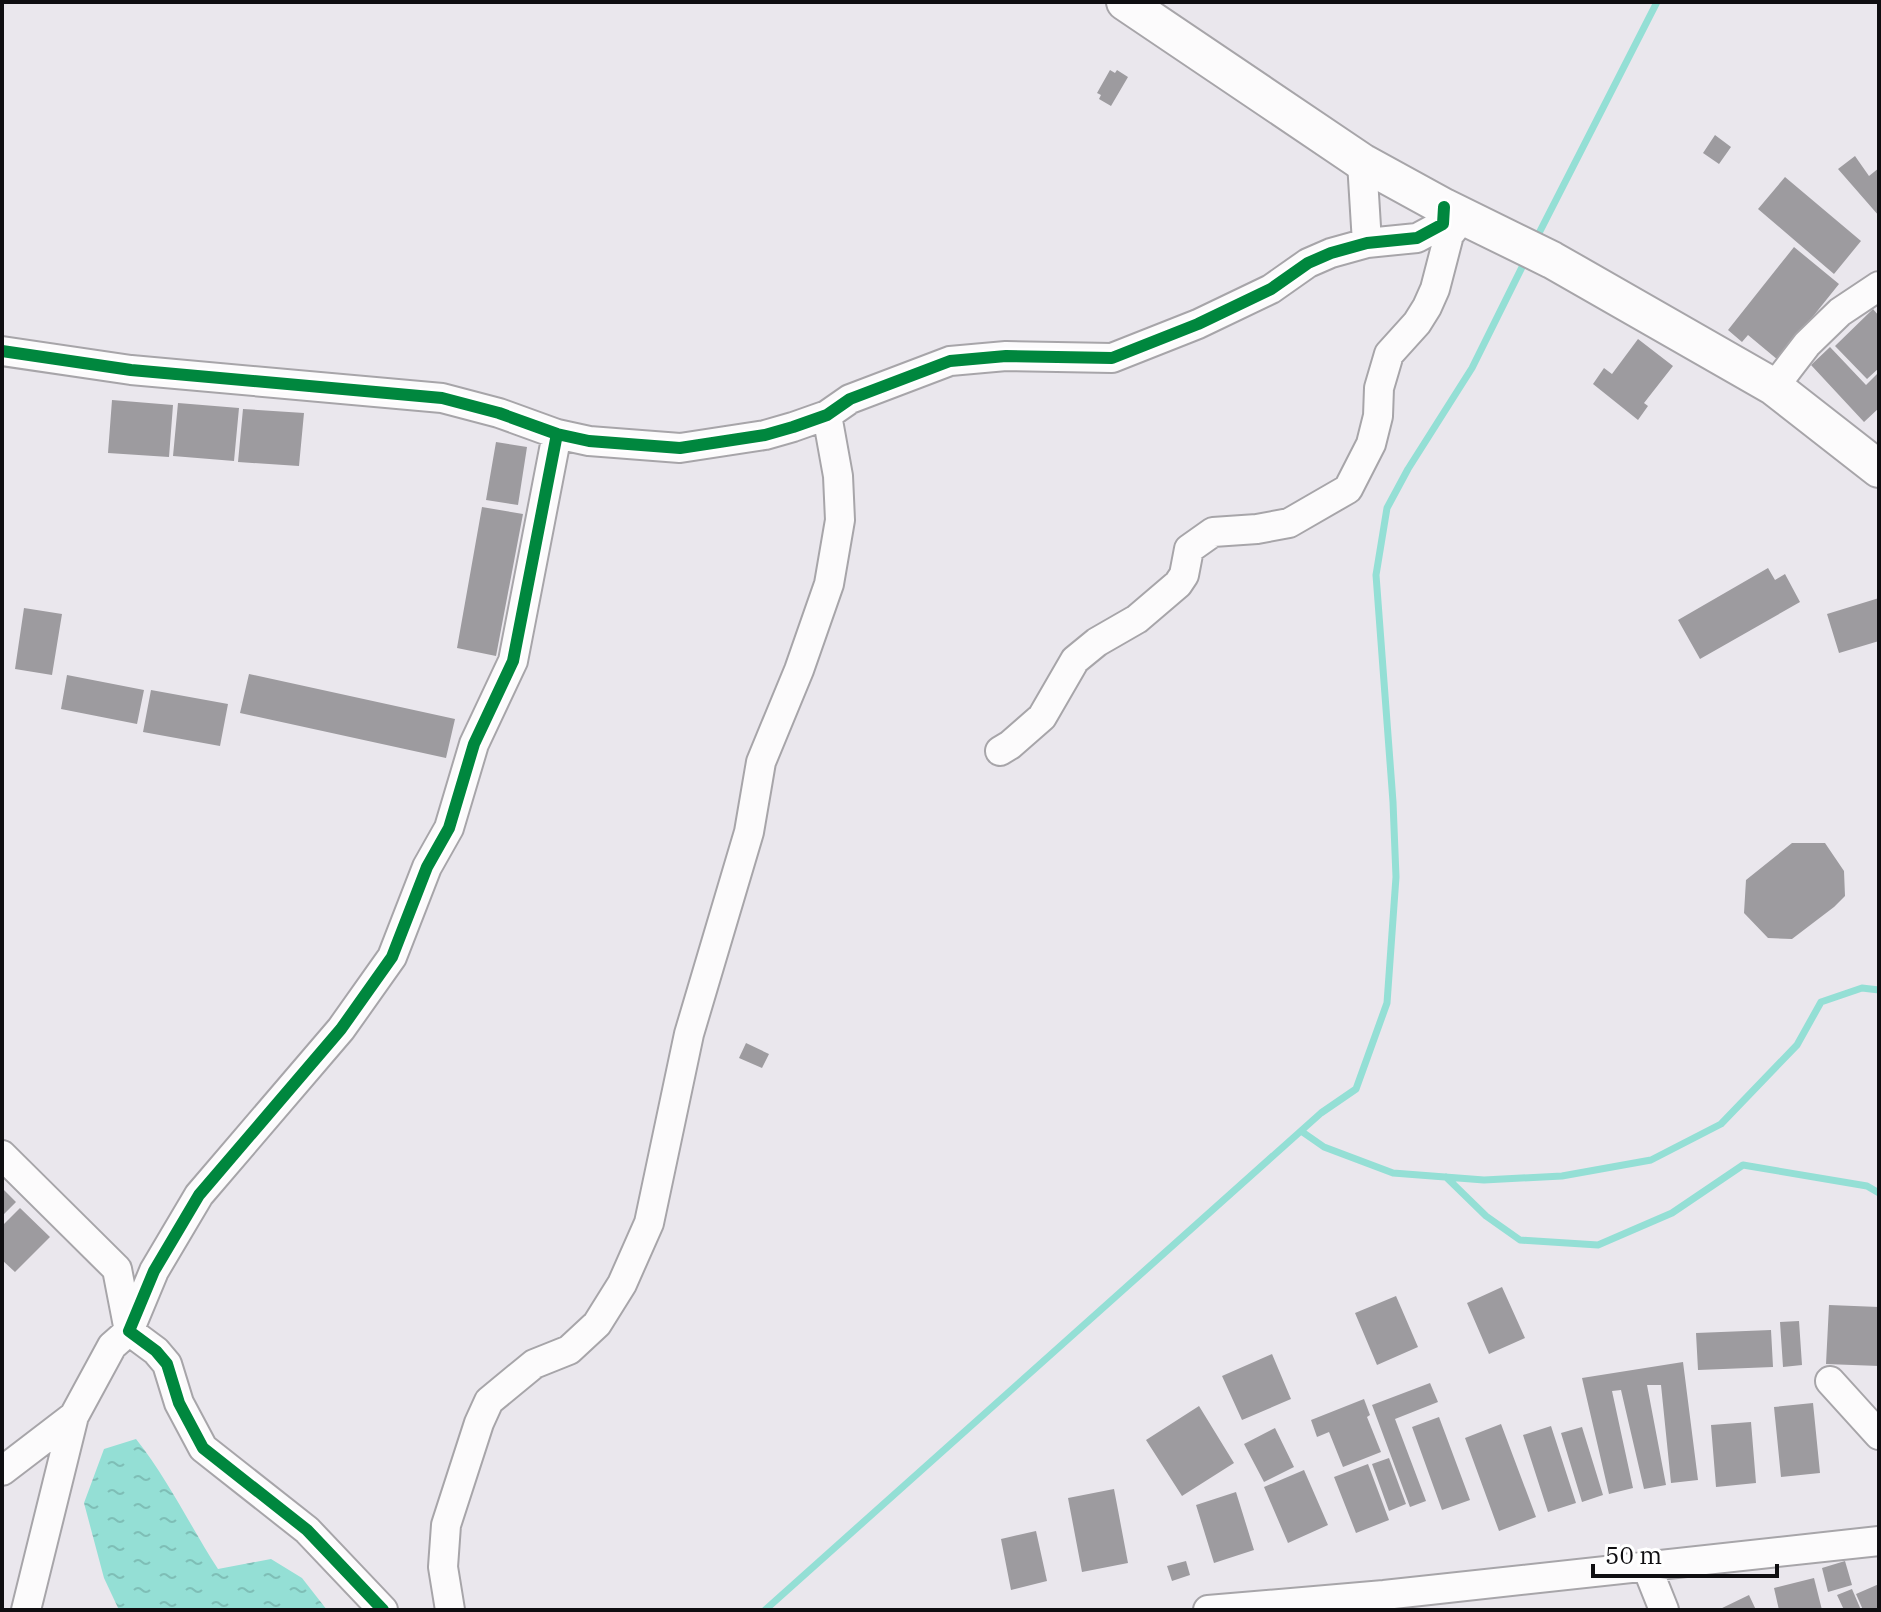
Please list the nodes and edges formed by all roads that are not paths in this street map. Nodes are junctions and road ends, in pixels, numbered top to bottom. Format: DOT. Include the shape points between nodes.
graph roads {
  1 [pos="1125,2"];
  2 [pos="1362,162"];
  3 [pos="1454,212"];
  4 [pos="1367,243"];
  5 [pos="1879,286"];
  6 [pos="2,351"];
  7 [pos="1774,387"];
  8 [pos="827,415"];
  9 [pos="557,434"];
  10 [pos="1879,469"];
  11 [pos="1000,751"];
  12 [pos="2,1155"];
  13 [pos="129,1331"];
  14 [pos="1830,1381"];
  15 [pos="74,1416"];
  16 [pos="1879,1435"];
  17 [pos="2,1471"];
  18 [pos="1879,1541"];
  19 [pos="1646,1565"];
  20 [pos="1386,1602"];
  21 [pos="26,1610"];
  22 [pos="383,1610"];
  23 [pos="450,1610"];
  24 [pos="1208,1610"];
  25 [pos="1664,1610"];
  1 -- 2 [label="street"];
  2 -- 3 [label="street"];
  2 -- 4 [label="street"];
  3 -- 4 [label="street" via="1417,238"];
  3 -- 7 [label="street" via="1552,260"];
  3 -- 11 [label="street" via="1427,307 1389,354 1371,444 1348,489 1289,523 1213,532 1189,549 1178,584 1075,660 1042,717"];
  4 -- 8 [label="street" via="1308,263 1271,289 1112,358 950,361 850,399"];
  5 -- 7 [label="street" via="1840,312"];
  6 -- 9 [label="street" via="131,370 442,398"];
  7 -- 10 [label="street"];
  8 -- 9 [label="street" via="765,435 680,448"];
  8 -- 23 [label="street" via="840,520 829,584 761,762 749,832 689,1034 649,1223 597,1324 569,1350 534,1364 489,1401 446,1525 443,1567"];
  9 -- 13 [label="street" via="513,661 474,744 449,828 427,867 392,957 341,1029 199,1195 154,1271"];
  12 -- 13 [label="street" via="117,1269"];
  13 -- 15 [label="street" via="112,1346"];
  13 -- 22 [label="street" via="167,1364 179,1403 203,1448 307,1530"];
  14 -- 16 [label="street"];
  15 -- 17 [label="street"];
  15 -- 21 [label="street"];
  18 -- 19 [label="street"];
  19 -- 20 [label="street"];
  19 -- 25 [label="street"];
  20 -- 24 [label="street"];
}
